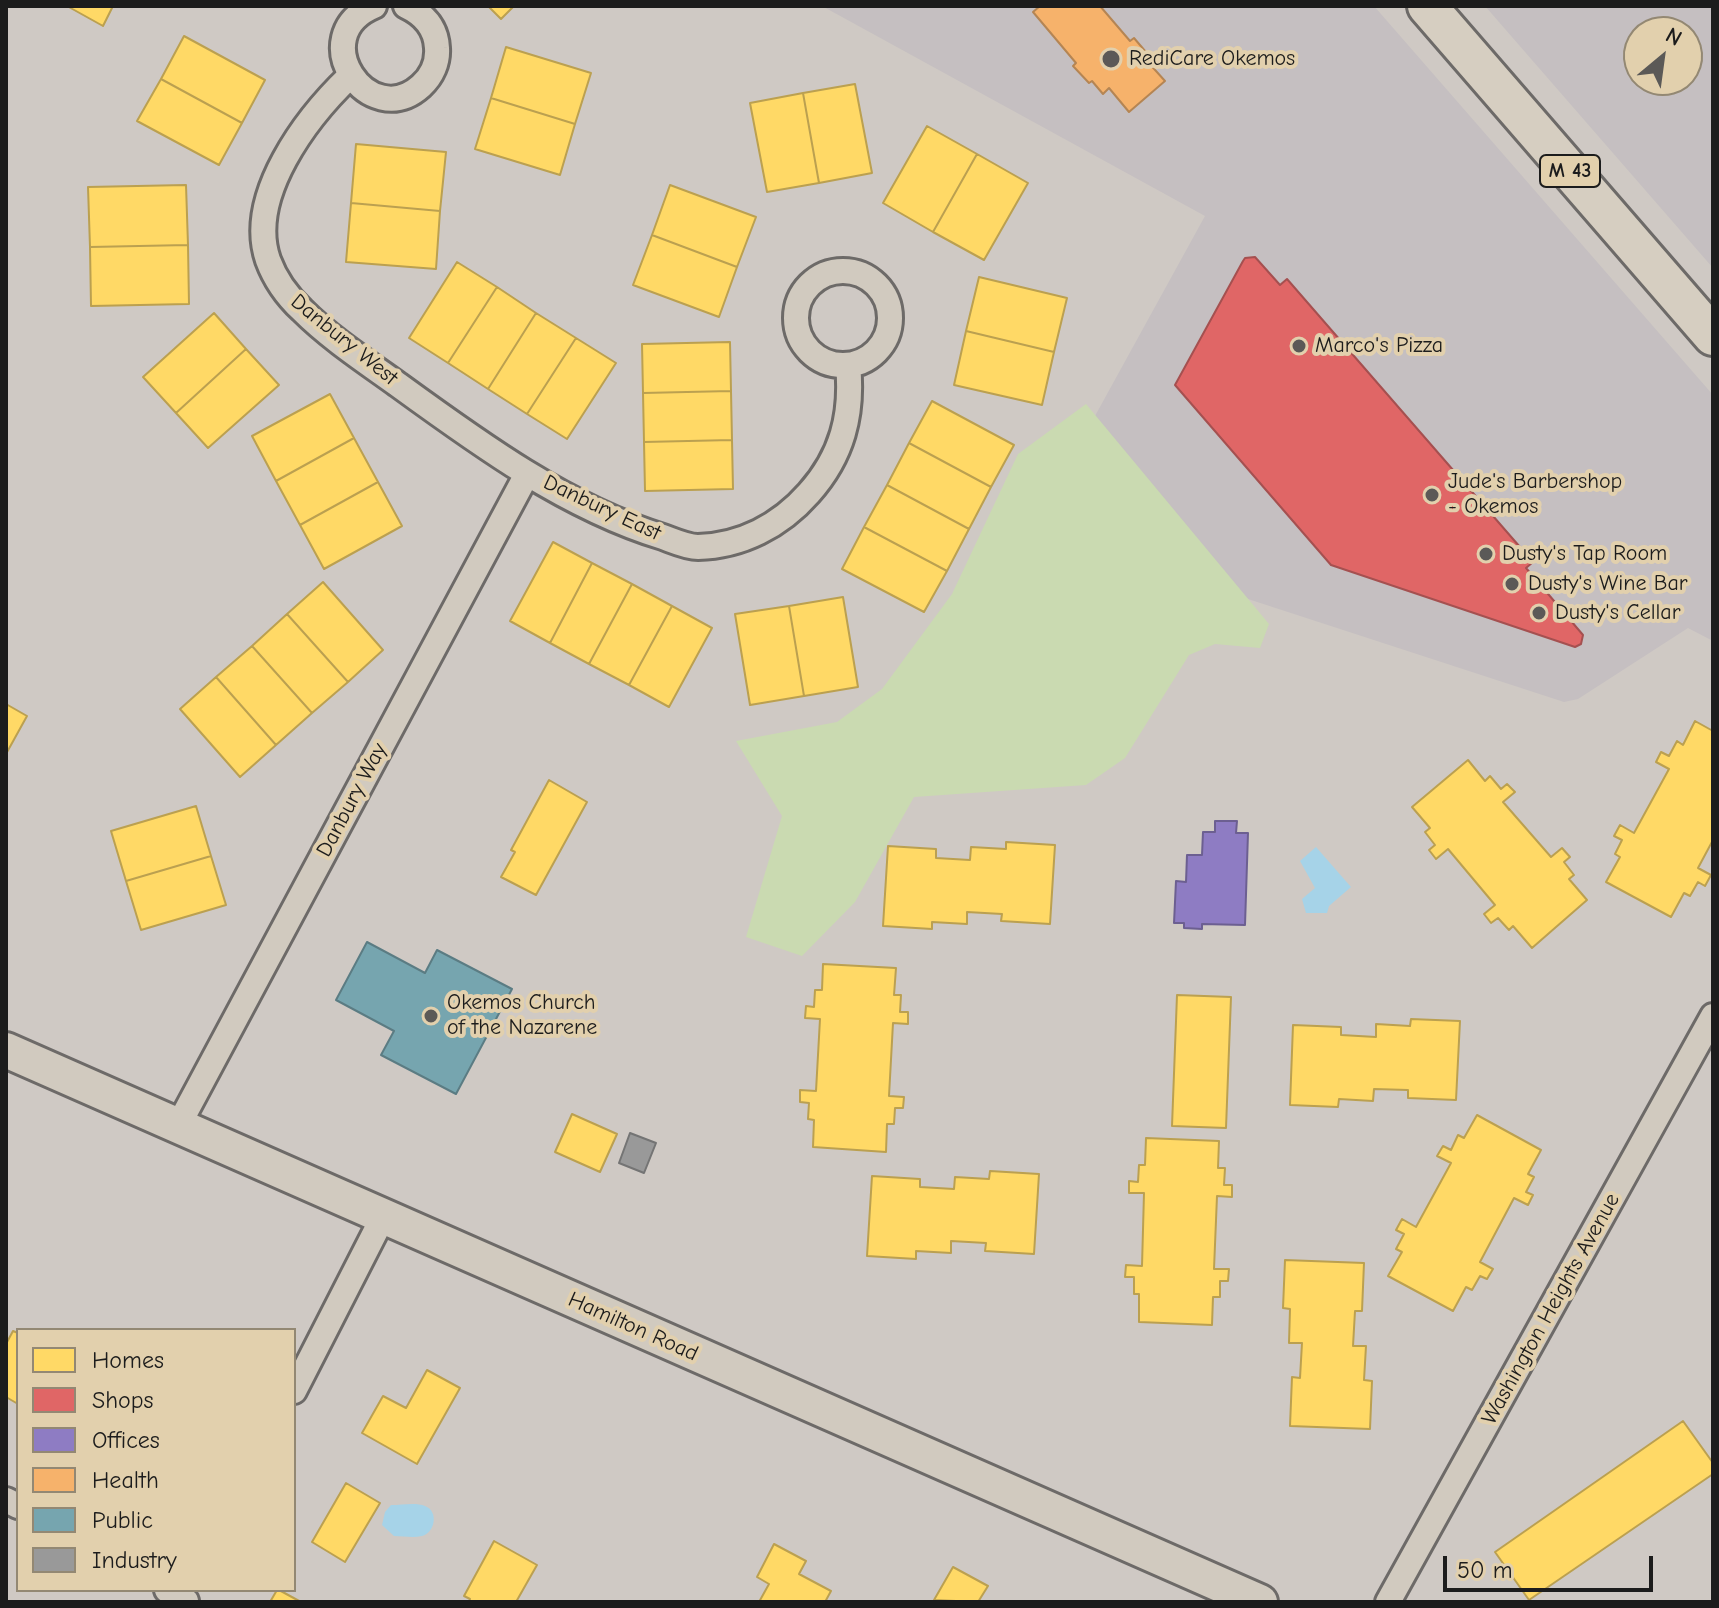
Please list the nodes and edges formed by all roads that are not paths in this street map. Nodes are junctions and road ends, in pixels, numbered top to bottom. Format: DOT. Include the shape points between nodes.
graph roads {
  1 [pos="374,6"];
  2 [pos="406,6"];
  3 [pos="1427,6"];
  4 [pos="350,76"];
  5 [pos="1713,336"];
  6 [pos="848,365"];
  7 [pos="527,474"];
  8 [pos="1713,1016"];
  9 [pos="6,1050"];
  10 [pos="178,1126"];
  11 [pos="383,1217"];
  12 [pos="296,1387"];
  13 [pos="1260,1602"];
  14 [pos="1388,1602"];
  1 -- 4 [label="street" via="359,14 345,35 343,57"];
  2 -- 4 [label="street" via="434,33 437,57 427,80 393,98 369,93"];
  3 -- 5 [label="main road, M 43"];
  4 -- 7 [label="street, Danbury West" via="315,113 280,170 266,214 268,259 290,298 318,324"];
  6 -- 7 [label="street, Danbury East" via="846,427 828,469 786,516 741,539 695,547 619,521"];
  7 -- 10 [label="street, Danbury Way"];
  8 -- 14 [label="street, Washington Heights Avenue"];
  9 -- 10 [label="street, Hamilton Road"];
  10 -- 11 [label="street, Hamilton Road"];
  11 -- 12 [label="street"];
  11 -- 13 [label="street, Hamilton Road"];
}
